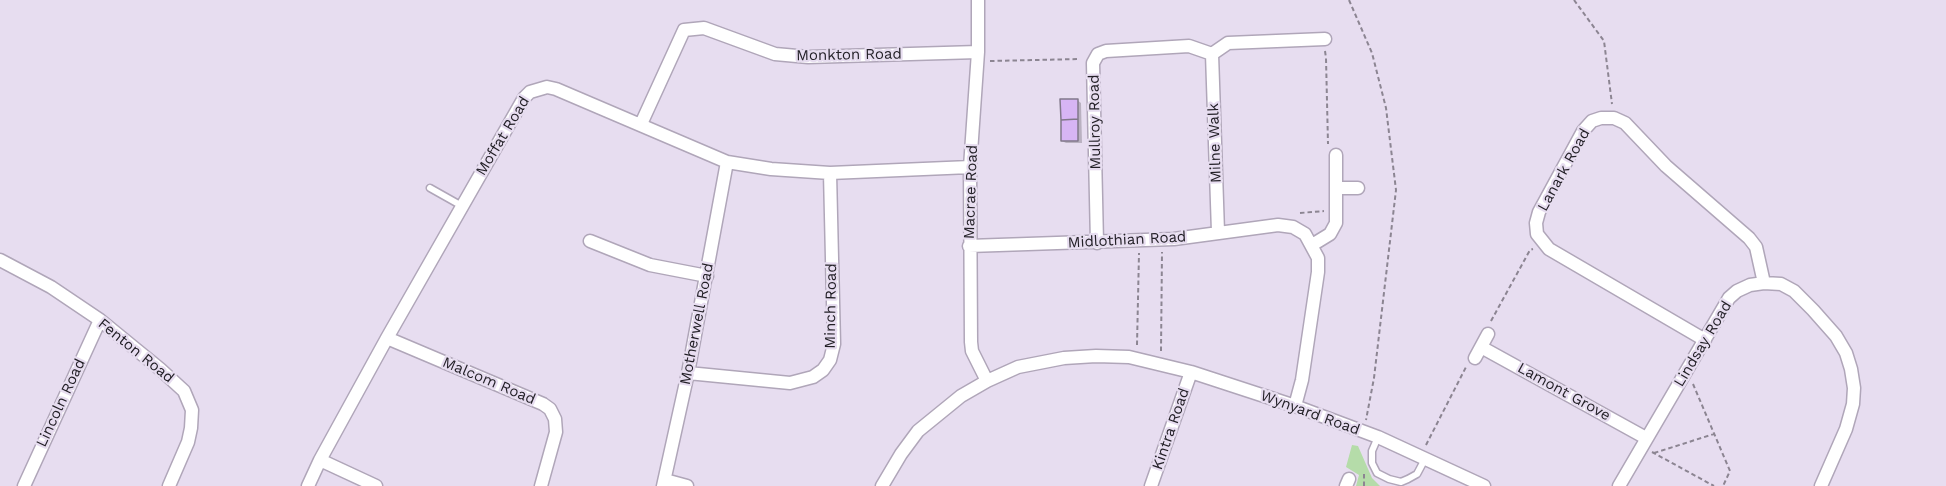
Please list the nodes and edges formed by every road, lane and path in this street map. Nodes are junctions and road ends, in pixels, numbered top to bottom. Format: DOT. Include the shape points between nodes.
graph roads {
  1 [pos="978,0"];
  2 [pos="1348,0"];
  3 [pos="1574,0"];
  4 [pos="1323,39"];
  5 [pos="1212,54"];
  6 [pos="978,56"];
  7 [pos="1093,63"];
  8 [pos="1614,118"];
  9 [pos="641,124"];
  10 [pos="1332,154"];
  11 [pos="727,162"];
  12 [pos="970,167"];
  13 [pos="830,173"];
  14 [pos="430,188"];
  15 [pos="1336,188"];
  16 [pos="1358,188"];
  17 [pos="462,206"];
  18 [pos="1329,211"];
  19 [pos="1300,213"];
  20 [pos="1218,232"];
  21 [pos="1163,240"];
  22 [pos="590,241"];
  23 [pos="1139,241"];
  24 [pos="1097,243"];
  25 [pos="1544,244"];
  26 [pos="1312,245"];
  27 [pos="969,246"];
  28 [pos="0,260"];
  29 [pos="707,276"];
  30 [pos="1764,283"];
  31 [pos="100,320"];
  32 [pos="1488,331"];
  33 [pos="387,338"];
  34 [pos="1705,340"];
  35 [pos="1137,345"];
  36 [pos="1161,351"];
  37 [pos="1478,352"];
  38 [pos="1191,372"];
  39 [pos="688,373"];
  40 [pos="1683,376"];
  41 [pos="987,381"];
  42 [pos="1295,406"];
  43 [pos="1364,432"];
  44 [pos="1714,434"];
  45 [pos="1378,437"];
  46 [pos="1644,442"];
  47 [pos="1654,453"];
  48 [pos="1423,457"];
  49 [pos="320,460"];
  50 [pos="664,483"];
  51 [pos="24,486"];
  52 [pos="169,486"];
  53 [pos="308,486"];
  54 [pos="376,486"];
  55 [pos="541,486"];
  56 [pos="687,486"];
  57 [pos="882,486"];
  58 [pos="1151,486"];
  59 [pos="1484,486"];
  60 [pos="1619,486"];
  61 [pos="1714,486"];
  62 [pos="1723,486"];
  63 [pos="1821,486"];
  1 -- 6 [label="street, Macrae Road"];
  2 -- 43 [label="path" via="1375,64 1386,108 1396,190"];
  3 -- 8 [label="path" via="1604,41"];
  4 -- 5 [label="street" via="1228,43"];
  4 -- 10 [label="path"];
  5 -- 7 [label="street, Mullroy Road" via="1190,46 1106,51 1098,54"];
  5 -- 20 [label="street, Milne Walk"];
  6 -- 7 [label="path" via="1079,59"];
  6 -- 9 [label="street, Monkton Road" via="808,57 775,54 704,28 684,30"];
  6 -- 12 [label="street, Macrae Road"];
  7 -- 24 [label="street, Mullroy Road"];
  8 -- 25 [label="street, Lanark Road" via="1601,118 1583,131 1539,212 1537,234"];
  8 -- 30 [label="street" via="1625,123 1666,166 1749,238 1756,247"];
  9 -- 11 [label="street, Moffat Road"];
  9 -- 17 [label="street, Moffat Road" via="556,89 547,87 530,92"];
  10 -- 15 [label="street"];
  11 -- 13 [label="street, Moffat Road"];
  11 -- 29 [label="street, Motherwell Road"];
  12 -- 13 [label="street, Moffat Road"];
  12 -- 27 [label="street, Macrae Road"];
  13 -- 39 [label="street, Minch Road" via="834,344 830,360 813,377 790,382"];
  14 -- 17 [label="lane"];
  15 -- 16 [label="street"];
  15 -- 26 [label="street" via="1334,228"];
  17 -- 33 [label="street, Moffat Road"];
  18 -- 19 [label="path"];
  20 -- 21 [label="street, Midlothian Road"];
  20 -- 26 [label="street, Midlothian Road" via="1293,227 1305,234"];
  21 -- 23 [label="street, Midlothian Road"];
  21 -- 36 [label="path"];
  22 -- 29 [label="street" via="650,265"];
  23 -- 24 [label="street, Midlothian Road"];
  23 -- 35 [label="path"];
  24 -- 27 [label="street, Midlothian Road"];
  25 -- 32 [label="path" via="1530,250"];
  25 -- 34 [label="street"];
  26 -- 42 [label="street" via="1318,258 1318,272"];
  27 -- 41 [label="street, Macrae Road" via="971,342"];
  28 -- 31 [label="street, Fenton Road" via="51,287"];
  29 -- 39 [label="street, Motherwell Road"];
  30 -- 34 [label="street, Lindsay Road" via="1750,285 1729,298"];
  30 -- 63 [label="street" via="1781,284 1794,291 1836,336 1851,369 1853,404"];
  31 -- 51 [label="street, Lincoln Road"];
  31 -- 52 [label="street, Fenton Road" via="184,391 192,410 188,442"];
  32 -- 37 [label="street"];
  33 -- 49 [label="street, Moffat Road"];
  33 -- 55 [label="street, Malcom Road" via="550,410 556,432"];
  34 -- 40 [label="street, Lindsay Road"];
  37 -- 46 [label="street, Lamont Grove"];
  37 -- 48 [label="path" via="1471,356"];
  38 -- 41 [label="street, Wynyard Road" via="1130,357 1096,356 1018,367"];
  38 -- 42 [label="street, Wynyard Road"];
  38 -- 58 [label="street, Kintra Road"];
  39 -- 50 [label="street, Motherwell Road"];
  40 -- 44 [label="path" via="1693,382"];
  40 -- 46 [label="street, Lindsay Road"];
  41 -- 57 [label="street, Wynyard Road" via="918,431"];
  42 -- 43 [label="street, Wynyard Road"];
  43 -- 45 [label="street, Wynyard Road"];
  44 -- 47 [label="path"];
  44 -- 62 [label="path" via="1730,471"];
  45 -- 48 [label="street, Wynyard Road"];
  45 -- 48 [label="lane" via="1372,463 1377,473 1389,479 1401,482 1417,474"];
  46 -- 47 [label="path"];
  46 -- 60 [label="street, Lindsay Road"];
  47 -- 61 [label="path"];
  48 -- 59 [label="street, Wynyard Road"];
  49 -- 53 [label="street, Moffat Road"];
  49 -- 54 [label="street"];
  50 -- 56 [label="street"];
}
